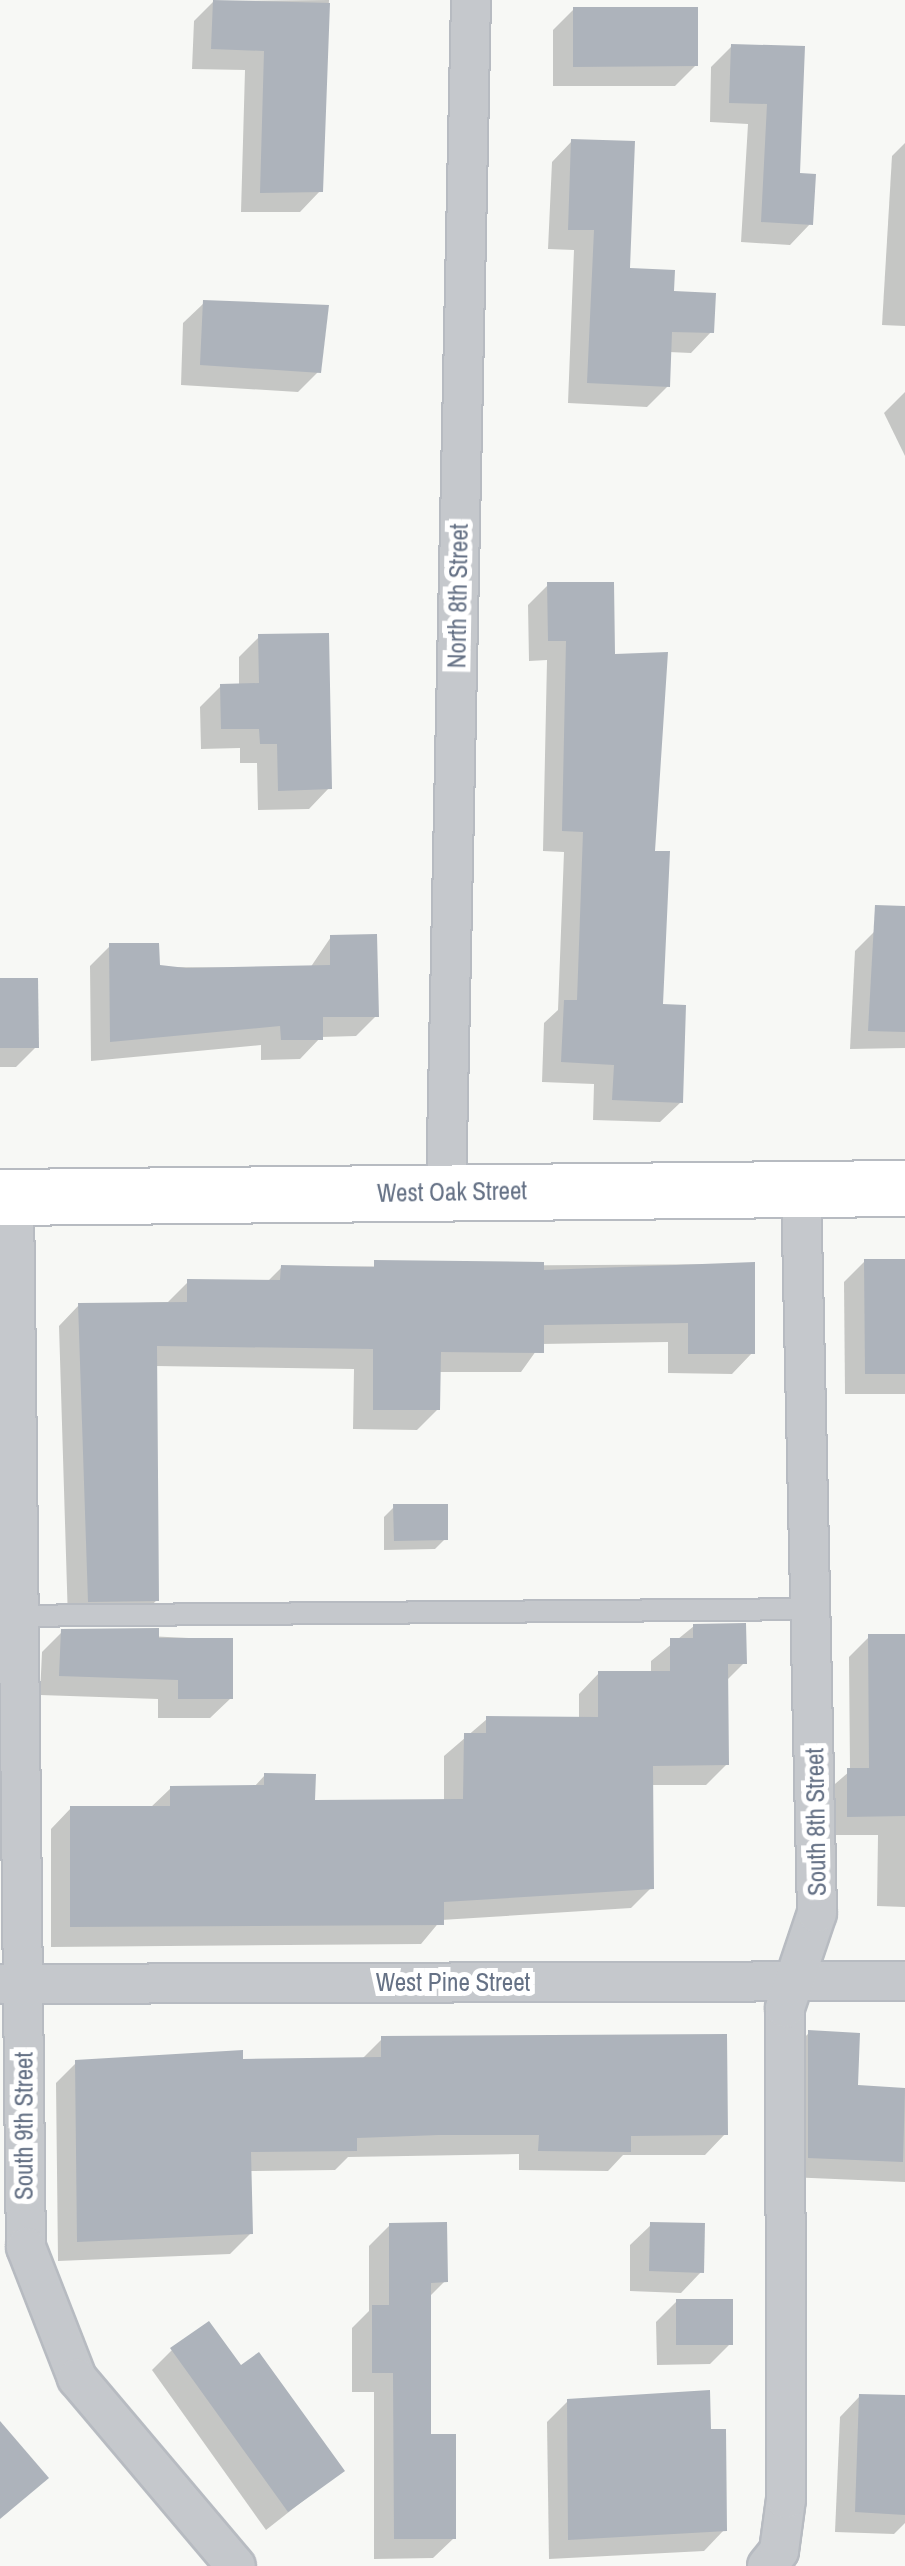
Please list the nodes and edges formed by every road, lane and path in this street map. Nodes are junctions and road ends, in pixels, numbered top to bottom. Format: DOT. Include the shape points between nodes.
graph roads {
  1 [pos="471,0"];
  2 [pos="802,1188"];
  3 [pos="905,1188"];
  4 [pos="446,1192"];
  5 [pos="7,1197"];
  6 [pos="812,1609"];
  7 [pos="9,1616"];
  8 [pos="793,1980"];
  9 [pos="905,1982"];
  10 [pos="12,1984"];
  11 [pos="236,2566"];
  12 [pos="766,2566"];
  1 -- 4 [label="street, North 8th Street"];
  2 -- 3 [label="main road, West Oak Street"];
  2 -- 4 [label="main road, West Oak Street"];
  2 -- 6 [label="street, South 8th Street"];
  4 -- 5 [label="main road, West Oak Street"];
  5 -- 7 [label="street, South 9th Street"];
  6 -- 7 [label="lane"];
  6 -- 8 [label="street, South 8th Street" via="817,1914"];
  7 -- 10 [label="street, South 9th Street"];
  8 -- 9 [label="street, West Pine Street"];
  8 -- 10 [label="street, West Pine Street"];
  8 -- 12 [label="street, South 8th Street" via="784,2040 786,2499 779,2551"];
  10 -- 11 [label="street, South 9th Street" via="26,2247 43,2308 77,2378"];
}
